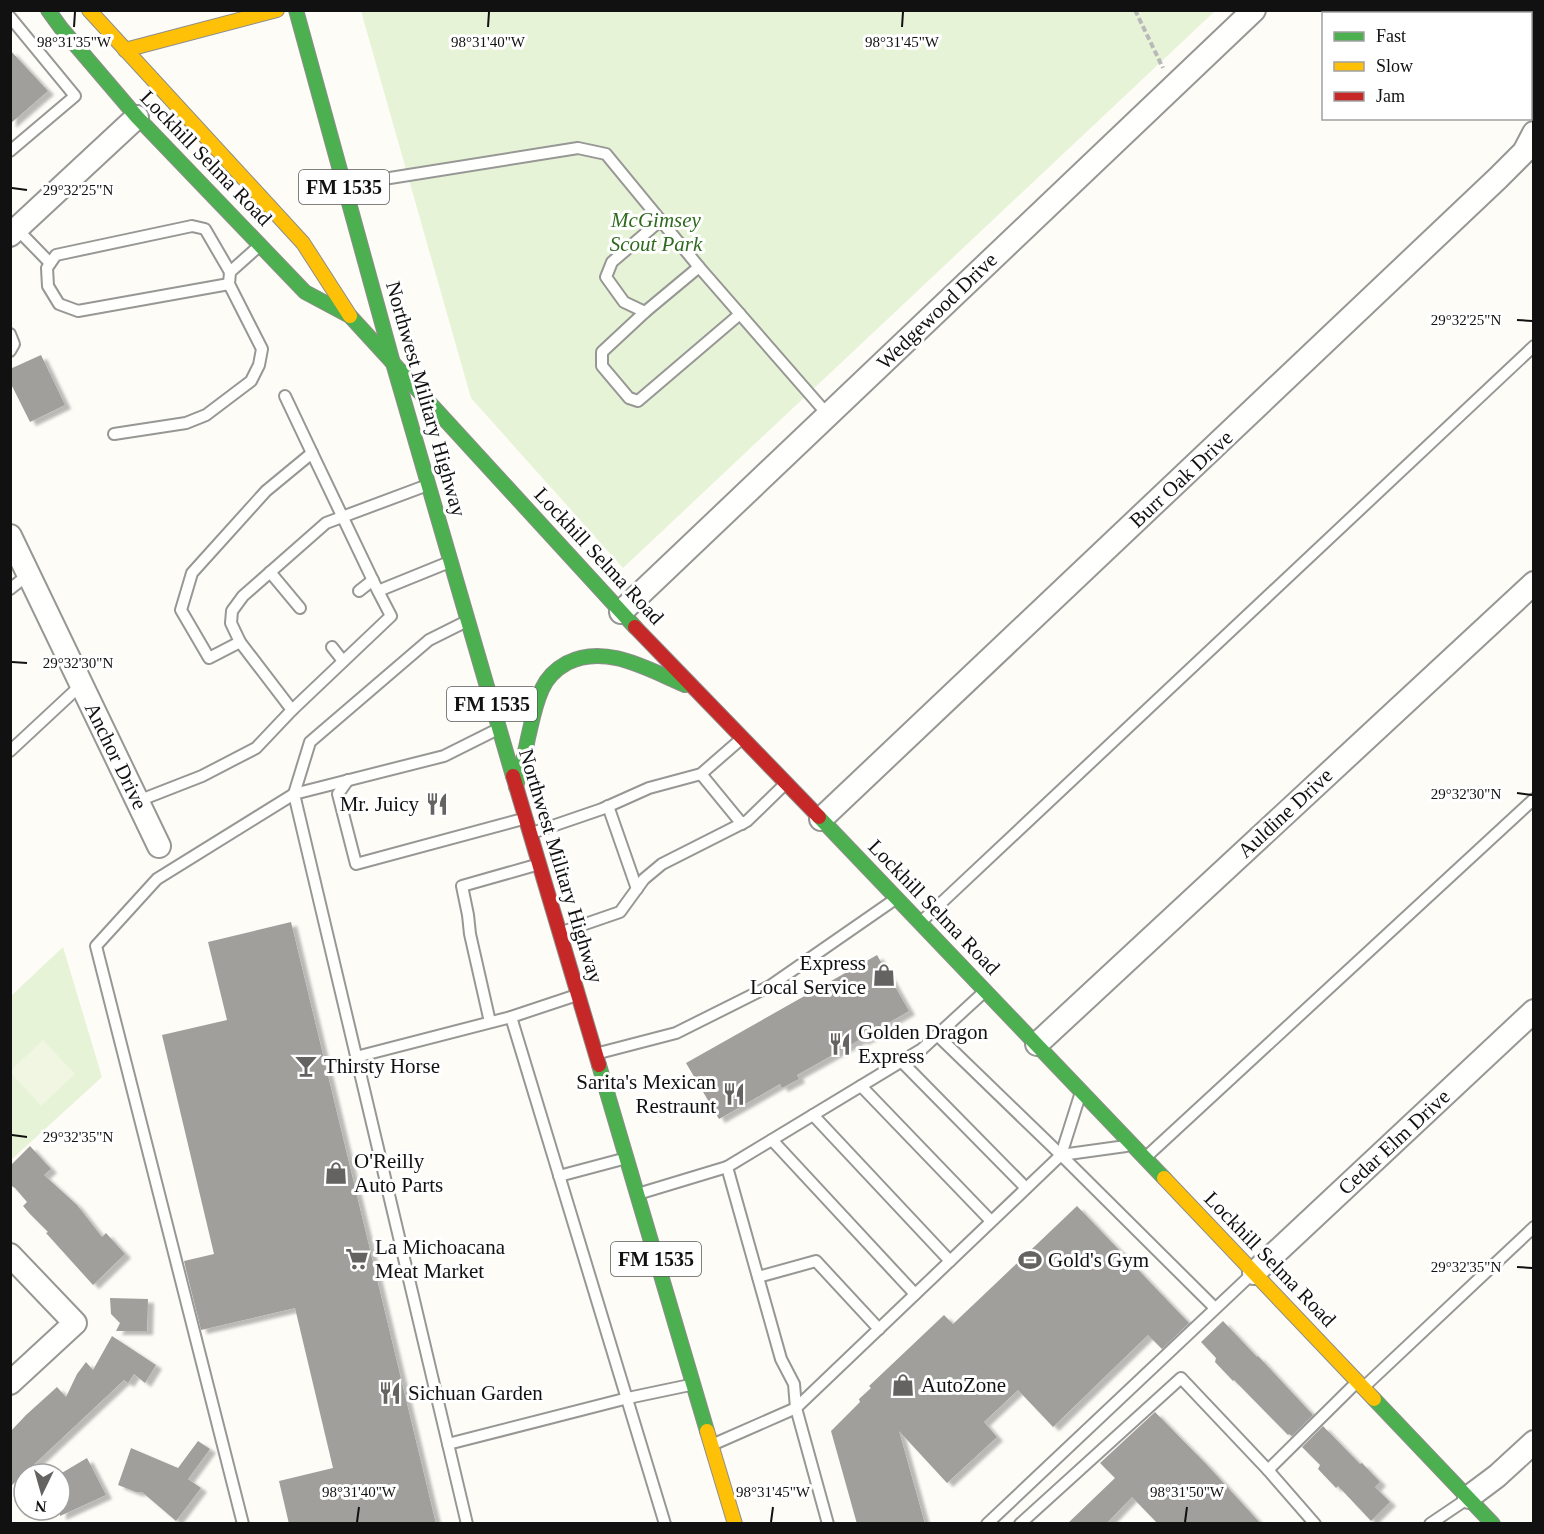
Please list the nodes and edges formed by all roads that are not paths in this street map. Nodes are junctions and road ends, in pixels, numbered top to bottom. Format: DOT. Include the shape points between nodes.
graph roads {
  1 [pos="16,10"];
  2 [pos="48,10"];
  3 [pos="89,10"];
  4 [pos="277,10"];
  5 [pos="296,10"];
  6 [pos="1254,10"];
  7 [pos="10,17"];
  8 [pos="125,50"];
  9 [pos="144,116"];
  10 [pos="1533,133"];
  11 [pos="199,150"];
  12 [pos="10,151"];
  13 [pos="229,163"];
  14 [pos="344,186"];
  15 [pos="661,220"];
  16 [pos="13,229"];
  17 [pos="260,245"];
  18 [pos="50,263"];
  19 [pos="699,267"];
  20 [pos="230,272"];
  21 [pos="229,284"];
  22 [pos="645,312"];
  23 [pos="740,314"];
  24 [pos="349,315"];
  25 [pos="10,334"];
  26 [pos="1533,346"];
  27 [pos="10,351"];
  28 [pos="393,363"];
  29 [pos="285,396"];
  30 [pos="828,415"];
  31 [pos="114,434"];
  32 [pos="312,453"];
  33 [pos="428,485"];
  34 [pos="342,516"];
  35 [pos="10,536"];
  36 [pos="450,561"];
  37 [pos="270,572"];
  38 [pos="29,574"];
  39 [pos="373,580"];
  40 [pos="1533,583"];
  41 [pos="10,589"];
  42 [pos="359,591"];
  43 [pos="378,591"];
  44 [pos="300,608"];
  45 [pos="621,612"];
  46 [pos="467,621"];
  47 [pos="240,642"];
  48 [pos="333,647"];
  49 [pos="343,661"];
  50 [pos="82,684"];
  51 [pos="696,689"];
  52 [pos="292,710"];
  53 [pos="499,728"];
  54 [pos="743,738"];
  55 [pos="10,751"];
  56 [pos="701,774"];
  57 [pos="348,780"];
  58 [pos="787,783"];
  59 [pos="516,788"];
  60 [pos="294,794"];
  61 [pos="1533,799"];
  62 [pos="138,801"];
  63 [pos="608,806"];
  64 [pos="525,819"];
  65 [pos="821,819"];
  66 [pos="742,824"];
  67 [pos="529,834"];
  68 [pos="159,846"];
  69 [pos="539,864"];
  70 [pos="637,889"];
  71 [pos="897,898"];
  72 [pos="921,922"];
  73 [pos="559,933"];
  74 [pos="985,991"];
  75 [pos="578,995"];
  76 [pos="1533,1011"];
  77 [pos="512,1017"];
  78 [pos="490,1023"];
  79 [pos="937,1035"];
  80 [pos="1036,1044"];
  81 [pos="595,1054"];
  82 [pos="356,1057"];
  83 [pos="902,1062"];
  84 [pos="861,1086"];
  85 [pos="1081,1092"];
  86 [pos="813,1115"];
  87 [pos="772,1140"];
  88 [pos="1132,1146"];
  89 [pos="1061,1155"];
  90 [pos="626,1158"];
  91 [pos="1145,1158"];
  92 [pos="727,1167"];
  93 [pos="559,1176"];
  94 [pos="1026,1188"];
  95 [pos="637,1194"];
  96 [pos="991,1221"];
  97 [pos="1533,1227"];
  98 [pos="10,1255"];
  99 [pos="951,1260"];
  100 [pos="1254,1273"];
  101 [pos="758,1277"];
  102 [pos="915,1294"];
  103 [pos="1215,1308"];
  104 [pos="879,1329"];
  105 [pos="10,1383"];
  106 [pos="1360,1384"];
  107 [pos="693,1385"];
  108 [pos="628,1398"];
  109 [pos="796,1408"];
  110 [pos="1533,1442"];
  111 [pos="448,1444"];
  112 [pos="711,1445"];
  113 [pos="1268,1470"];
  114 [pos="1469,1497"];
  115 [pos="243,1524"];
  116 [pos="467,1524"];
  117 [pos="664,1524"];
  118 [pos="735,1524"];
  119 [pos="828,1524"];
  120 [pos="987,1524"];
  121 [pos="1020,1524"];
  122 [pos="1314,1524"];
  123 [pos="1430,1524"];
  124 [pos="1493,1524"];
  1 -- 7 [label="lane"];
  2 -- 9 [label="main road, Lockhill Selma Road"];
  3 -- 8 [label="main road, Lockhill Selma Road"];
  4 -- 8 [label="main road"];
  5 -- 14 [label="main road, Northwest Military Highway / FM 1535"];
  6 -- 30 [label="street, Wedgewood Drive"];
  7 -- 12 [label="lane" via="75,96"];
  8 -- 13 [label="main road, Lockhill Selma Road"];
  9 -- 16 [label="street"];
  9 -- 17 [label="main road, Lockhill Selma Road"];
  10 -- 65 [label="street, Burr Oak Drive" via="1524,152 1498,178"];
  11 -- 13 [label="main road"];
  13 -- 24 [label="main road, Lockhill Selma Road" via="303,243"];
  14 -- 15 [label="lane" via="578,148 606,154"];
  14 -- 28 [label="main road, Northwest Military Highway / FM 1535"];
  15 -- 19 [label="lane"];
  15 -- 22 [label="lane" via="612,262 606,277 624,302"];
  16 -- 18 [label="lane"];
  17 -- 20 [label="lane"];
  17 -- 24 [label="main road, Lockhill Selma Road" via="305,292"];
  18 -- 20 [label="lane" via="56,255 192,226 205,229"];
  18 -- 21 [label="lane" via="48,286 59,304 78,311"];
  19 -- 22 [label="lane"];
  19 -- 23 [label="lane"];
  20 -- 21 [label="lane"];
  21 -- 31 [label="lane" via="262,349 251,381 206,415 186,423"];
  22 -- 23 [label="lane" via="602,352 602,366 629,398 638,401"];
  23 -- 30 [label="lane"];
  24 -- 28 [label="main road, Lockhill Selma Road"];
  25 -- 27 [label="lane" via="14,344"];
  26 -- 72 [label="lane"];
  28 -- 33 [label="main road, Northwest Military Highway / FM 1535"];
  28 -- 45 [label="main road, Lockhill Selma Road"];
  29 -- 32 [label="lane"];
  30 -- 45 [label="street, Wedgewood Drive"];
  32 -- 34 [label="lane"];
  32 -- 47 [label="lane" via="266,491 192,573 181,610 209,658"];
  33 -- 34 [label="lane"];
  33 -- 36 [label="main road, Northwest Military Highway / FM 1535"];
  34 -- 37 [label="lane" via="326,523"];
  34 -- 39 [label="lane"];
  35 -- 38 [label="street, Anchor Drive"];
  36 -- 43 [label="lane"];
  36 -- 46 [label="main road, Northwest Military Highway / FM 1535"];
  37 -- 44 [label="lane"];
  37 -- 47 [label="lane" via="232,611 231,623"];
  38 -- 41 [label="lane"];
  38 -- 50 [label="street, Anchor Drive"];
  39 -- 42 [label="lane"];
  39 -- 43 [label="lane"];
  40 -- 80 [label="street, Auldine Drive"];
  43 -- 49 [label="lane" via="391,616"];
  45 -- 51 [label="main road, Lockhill Selma Road"];
  46 -- 53 [label="main road, Northwest Military Highway / FM 1535"];
  46 -- 60 [label="lane" via="429,640 310,742"];
  47 -- 52 [label="lane"];
  48 -- 49 [label="lane"];
  49 -- 52 [label="lane"];
  50 -- 55 [label="lane"];
  50 -- 62 [label="street, Anchor Drive"];
  51 -- 54 [label="main road, Lockhill Selma Road"];
  51 -- 59 [label="main road" via="611,657 578,657 547,679 538,698"];
  52 -- 62 [label="lane" via="256,748 202,776"];
  53 -- 57 [label="lane" via="444,756"];
  53 -- 59 [label="main road, Northwest Military Highway / FM 1535"];
  54 -- 56 [label="lane"];
  54 -- 58 [label="main road, Lockhill Selma Road"];
  56 -- 63 [label="lane" via="649,788"];
  56 -- 66 [label="lane"];
  57 -- 60 [label="lane"];
  57 -- 64 [label="lane" via="338,794 357,864"];
  58 -- 65 [label="main road, Lockhill Selma Road"];
  58 -- 66 [label="lane"];
  59 -- 64 [label="main road, Northwest Military Highway / FM 1535"];
  60 -- 82 [label="lane"];
  60 -- 115 [label="lane" via="157,879 96,946"];
  61 -- 91 [label="lane"];
  62 -- 68 [label="street, Anchor Drive"];
  63 -- 67 [label="lane"];
  63 -- 70 [label="lane"];
  64 -- 67 [label="main road, Northwest Military Highway / FM 1535"];
  65 -- 71 [label="main road, Lockhill Selma Road"];
  66 -- 70 [label="lane" via="662,864"];
  67 -- 69 [label="main road, Northwest Military Highway / FM 1535"];
  69 -- 73 [label="main road, Northwest Military Highway / FM 1535"];
  69 -- 78 [label="lane" via="462,886"];
  70 -- 73 [label="lane" via="620,912"];
  71 -- 72 [label="main road, Lockhill Selma Road"];
  71 -- 81 [label="lane" via="770,986 676,1033"];
  72 -- 74 [label="main road, Lockhill Selma Road"];
  73 -- 75 [label="main road, Northwest Military Highway / FM 1535"];
  74 -- 79 [label="lane"];
  74 -- 80 [label="main road, Lockhill Selma Road"];
  75 -- 77 [label="lane"];
  75 -- 81 [label="main road, Northwest Military Highway / FM 1535"];
  76 -- 100 [label="street, Cedar Elm Drive"];
  77 -- 78 [label="lane"];
  77 -- 93 [label="lane"];
  78 -- 82 [label="lane"];
  79 -- 83 [label="lane"];
  79 -- 89 [label="lane"];
  80 -- 85 [label="main road, Lockhill Selma Road"];
  81 -- 90 [label="main road, Northwest Military Highway / FM 1535"];
  82 -- 111 [label="lane"];
  83 -- 84 [label="lane"];
  83 -- 94 [label="lane"];
  84 -- 86 [label="lane"];
  84 -- 96 [label="lane"];
  85 -- 88 [label="main road, Lockhill Selma Road"];
  85 -- 89 [label="lane"];
  86 -- 87 [label="lane"];
  86 -- 99 [label="lane"];
  87 -- 92 [label="lane"];
  87 -- 102 [label="lane"];
  88 -- 89 [label="lane"];
  88 -- 91 [label="main road, Lockhill Selma Road"];
  89 -- 94 [label="lane"];
  89 -- 103 [label="lane"];
  90 -- 93 [label="lane"];
  90 -- 95 [label="main road, Northwest Military Highway / FM 1535"];
  91 -- 100 [label="main road, Lockhill Selma Road"];
  92 -- 95 [label="lane"];
  92 -- 101 [label="lane"];
  93 -- 108 [label="lane"];
  94 -- 96 [label="lane"];
  95 -- 107 [label="main road, Northwest Military Highway / FM 1535"];
  96 -- 99 [label="lane"];
  97 -- 106 [label="lane"];
  98 -- 105 [label="street" via="75,1323"];
  99 -- 102 [label="lane"];
  100 -- 103 [label="lane"];
  100 -- 106 [label="main road, Lockhill Selma Road"];
  101 -- 104 [label="lane" via="816,1261"];
  101 -- 109 [label="lane" via="782,1359 794,1384"];
  102 -- 104 [label="lane"];
  103 -- 120 [label="lane"];
  104 -- 109 [label="lane"];
  106 -- 113 [label="lane"];
  106 -- 114 [label="main road, Lockhill Selma Road"];
  107 -- 108 [label="lane"];
  107 -- 112 [label="main road, Northwest Military Highway / FM 1535"];
  108 -- 111 [label="lane"];
  108 -- 117 [label="lane"];
  109 -- 112 [label="lane"];
  109 -- 119 [label="lane"];
  110 -- 114 [label="street"];
  111 -- 116 [label="lane"];
  112 -- 118 [label="main road, Northwest Military Highway / FM 1535"];
  113 -- 121 [label="lane" via="1181,1378"];
  113 -- 122 [label="lane"];
  114 -- 123 [label="lane"];
  114 -- 124 [label="main road, Lockhill Selma Road"];
}
